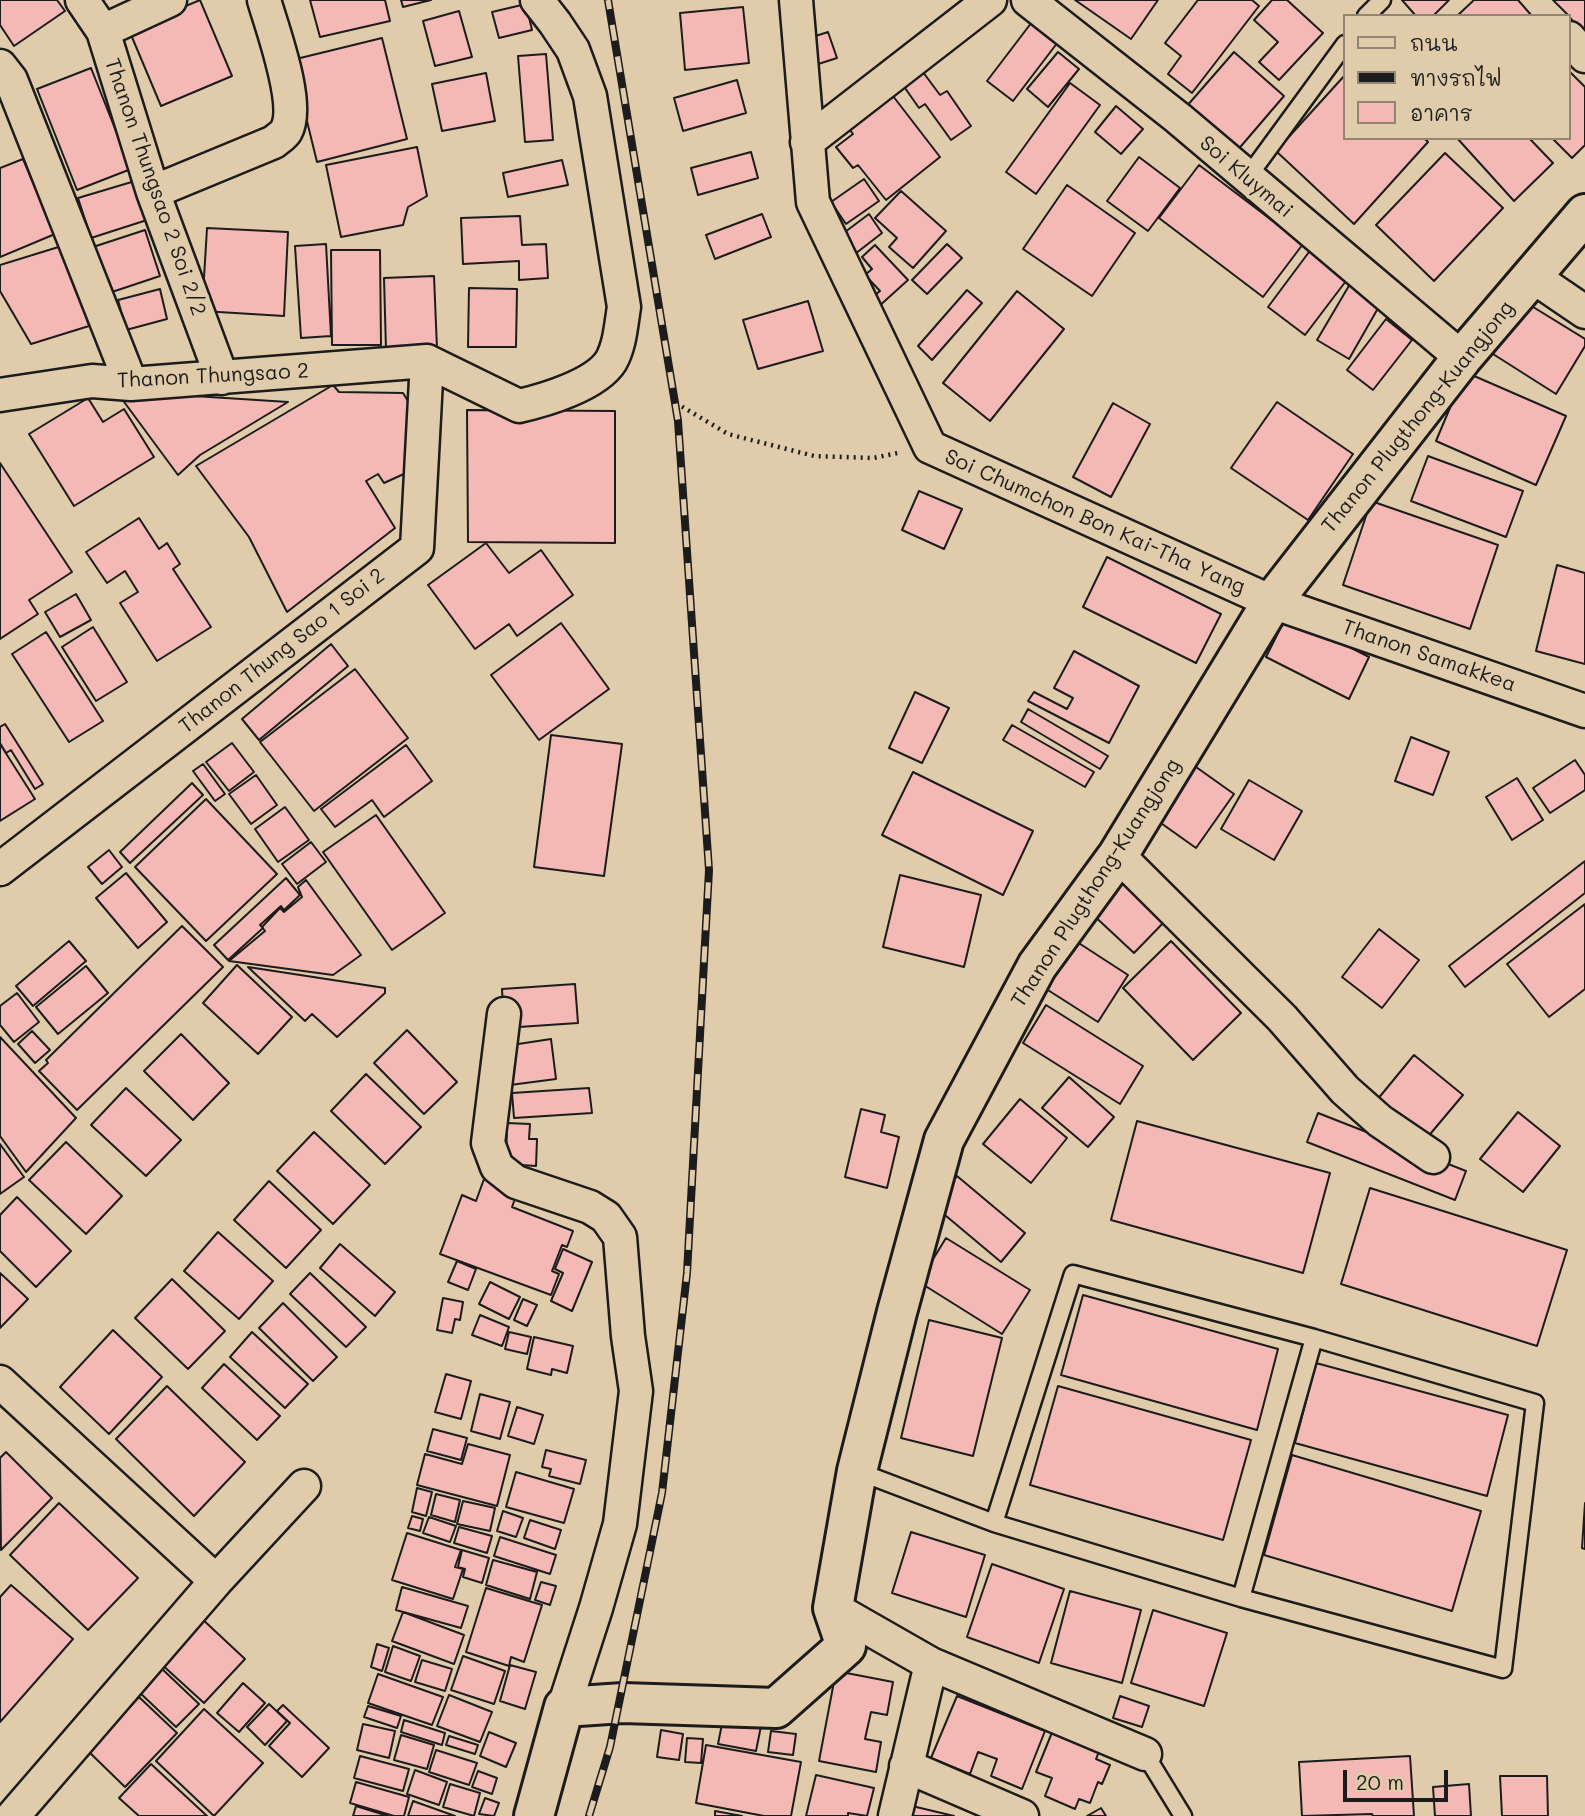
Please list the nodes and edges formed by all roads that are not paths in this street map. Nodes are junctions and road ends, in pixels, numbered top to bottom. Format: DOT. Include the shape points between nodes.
graph roads {
  1 [pos="82,0"];
  2 [pos="170,0"];
  3 [pos="264,0"];
  4 [pos="537,0"];
  5 [pos="796,0"];
  6 [pos="990,0"];
  7 [pos="1028,0"];
  8 [pos="1382,0"];
  9 [pos="1368,14"];
  10 [pos="103,31"];
  11 [pos="1571,40"];
  12 [pos="1344,45"];
  13 [pos="1585,56"];
  14 [pos="0,66"];
  15 [pos="807,142"];
  16 [pos="1247,178"];
  17 [pos="153,192"];
  18 [pos="1585,214"];
  19 [pos="1532,276"];
  20 [pos="1585,312"];
  21 [pos="1462,358"];
  22 [pos="427,361"];
  23 [pos="222,378"];
  24 [pos="131,384"];
  25 [pos="0,395"];
  26 [pos="1272,602"];
  27 [pos="1585,711"];
  28 [pos="1118,855"];
  29 [pos="0,869"];
  30 [pos="504,1014"];
  31 [pos="1433,1157"];
  32 [pos="1314,1338"];
  33 [pos="0,1382"];
  34 [pos="857,1471"];
  35 [pos="304,1486"];
  36 [pos="994,1523"];
  37 [pos="216,1581"];
  38 [pos="1241,1598"];
  39 [pos="833,1608"];
  40 [pos="930,1664"];
  41 [pos="564,1707"];
  42 [pos="1145,1754"];
  43 [pos="906,1766"];
  44 [pos="13,1816"];
  45 [pos="534,1816"];
  46 [pos="895,1816"];
  47 [pos="1022,1816"];
  48 [pos="1183,1816"];
  1 -- 10 [label="street, Thanon Thungsao 2 Soi 2/2"];
  2 -- 10 [label="street"];
  3 -- 17 [label="street" via="289,85 286,130 274,142"];
  4 -- 22 [label="street" via="573,50 590,96 624,307 619,339 610,362 588,380 555,397 519,406"];
  5 -- 15 [label="street, Soi Chumchon Bon Kai-Tha Yang"];
  6 -- 15 [label="street"];
  7 -- 16 [label="street, Soi Kluymai"];
  8 -- 9 [label="lane"];
  10 -- 17 [label="street, Thanon Thungsao 2 Soi 2/2"];
  11 -- 13 [label="street"];
  12 -- 16 [label="lane"];
  14 -- 24 [label="street" via="11,80"];
  15 -- 26 [label="street, Soi Chumchon Bon Kai-Tha Yang" via="813,202 930,447"];
  16 -- 21 [label="street, Soi Kluymai"];
  17 -- 23 [label="street, Thanon Thungsao 2 Soi 2/2"];
  18 -- 19 [label="street, Thanon Plugthong-Kuangjong"];
  19 -- 20 [label="street"];
  19 -- 21 [label="street, Thanon Plugthong-Kuangjong"];
  21 -- 26 [label="street, Thanon Plugthong-Kuangjong"];
  22 -- 23 [label="street, Thanon Thungsao 2"];
  22 -- 29 [label="street, Thanon Thung Sao 1 Soi 2" via="417,548"];
  23 -- 24 [label="street, Thanon Thungsao 2"];
  24 -- 25 [label="street, Thanon Thungsao 2" via="92,382"];
  26 -- 27 [label="street, Thanon Samakkea"];
  26 -- 28 [label="street, Thanon Plugthong-Kuangjong"];
  28 -- 31 [label="street" via="1282,1018 1345,1090"];
  28 -- 34 [label="street, Thanon Plugthong-Kuangjong" via="1037,966 944,1140"];
  30 -- 41 [label="street" via="488,1143 497,1167 516,1182 590,1207 607,1217 620,1237 636,1391 620,1524"];
  32 -- 36 [label="lane" via="1073,1274"];
  32 -- 38 [label="lane"];
  32 -- 38 [label="lane" via="1535,1403 1503,1669"];
  33 -- 37 [label="street"];
  34 -- 36 [label="lane"];
  34 -- 39 [label="street, Thanon Plugthong-Kuangjong"];
  35 -- 37 [label="street"];
  36 -- 38 [label="lane"];
  37 -- 44 [label="street"];
  39 -- 40 [label="street"];
  39 -- 41 [label="street, Thanon Plugthong-Kuangjong" via="846,1646 776,1708 623,1703"];
  40 -- 42 [label="street"];
  40 -- 43 [label="street"];
  41 -- 45 [label="street"];
  42 -- 48 [label="lane"];
  43 -- 46 [label="street"];
  43 -- 47 [label="street"];
}
